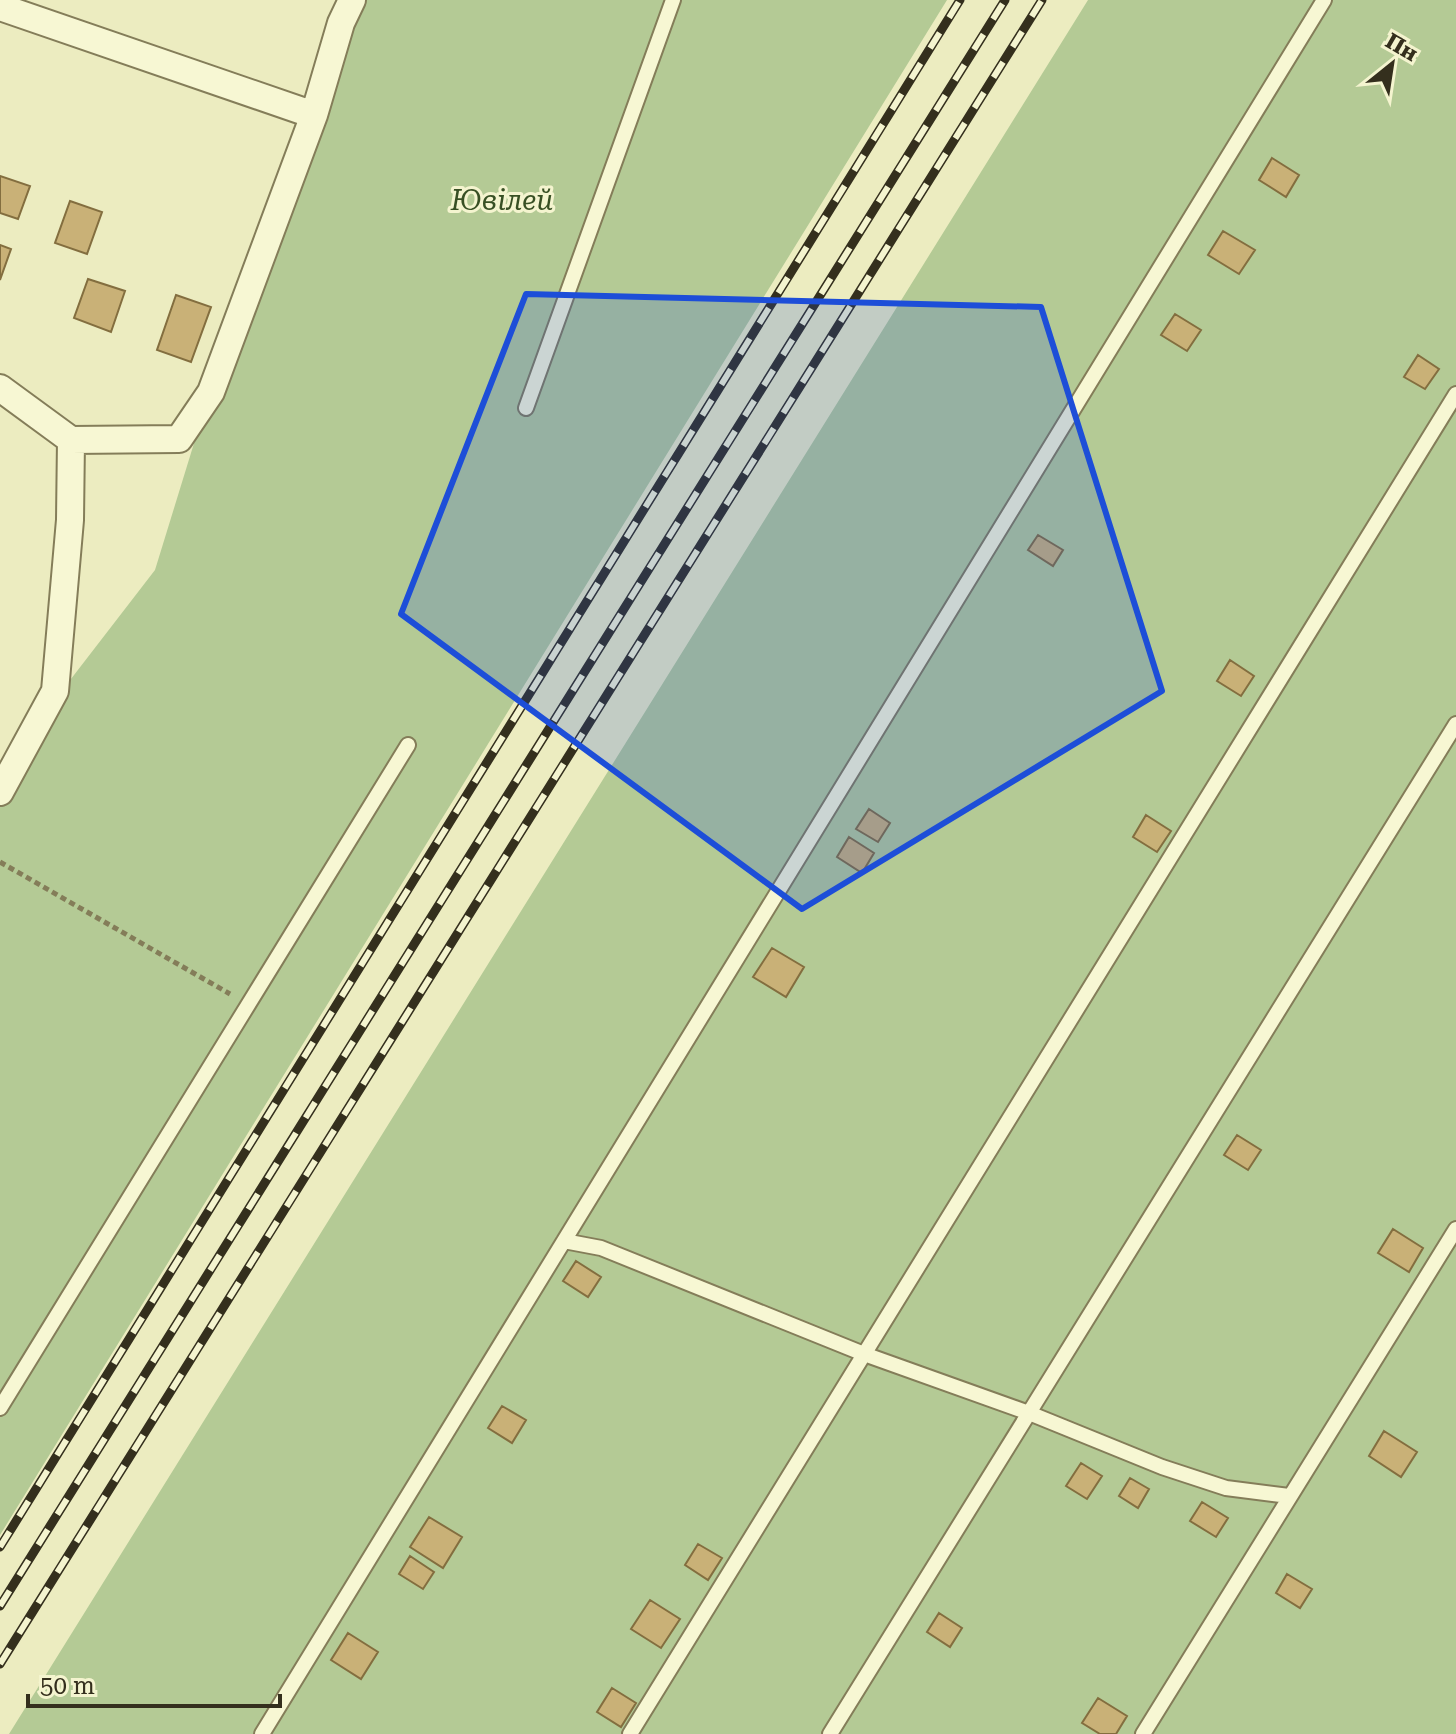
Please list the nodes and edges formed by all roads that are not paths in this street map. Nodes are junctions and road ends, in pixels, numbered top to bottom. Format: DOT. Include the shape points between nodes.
graph roads {
  1 [pos="352,0"];
  2 [pos="673,0"];
  3 [pos="1324,0"];
  4 [pos="0,7"];
  5 [pos="314,115"];
  6 [pos="0,388"];
  7 [pos="1456,394"];
  8 [pos="526,408"];
  9 [pos="71,440"];
  10 [pos="1456,724"];
  11 [pos="408,745"];
  12 [pos="0,792"];
  13 [pos="1456,1229"];
  14 [pos="564,1241"];
  15 [pos="864,1354"];
  16 [pos="0,1408"];
  17 [pos="1029,1413"];
  18 [pos="1289,1496"];
  19 [pos="262,1734"];
  20 [pos="630,1734"];
  21 [pos="830,1734"];
  22 [pos="1143,1734"];
  1 -- 5 [label="street"];
  2 -- 8 [label="lane"];
  3 -- 14 [label="lane"];
  4 -- 5 [label="street"];
  5 -- 9 [label="street" via="211,392 179,439"];
  6 -- 9 [label="street"];
  7 -- 15 [label="lane"];
  9 -- 12 [label="street" via="70,520 55,691"];
  10 -- 17 [label="lane"];
  11 -- 16 [label="lane"];
  13 -- 18 [label="lane"];
  14 -- 15 [label="lane" via="601,1248"];
  14 -- 19 [label="lane"];
  15 -- 17 [label="lane"];
  15 -- 20 [label="lane"];
  17 -- 18 [label="lane" via="1226,1488"];
  17 -- 21 [label="lane"];
  18 -- 22 [label="lane"];
}
